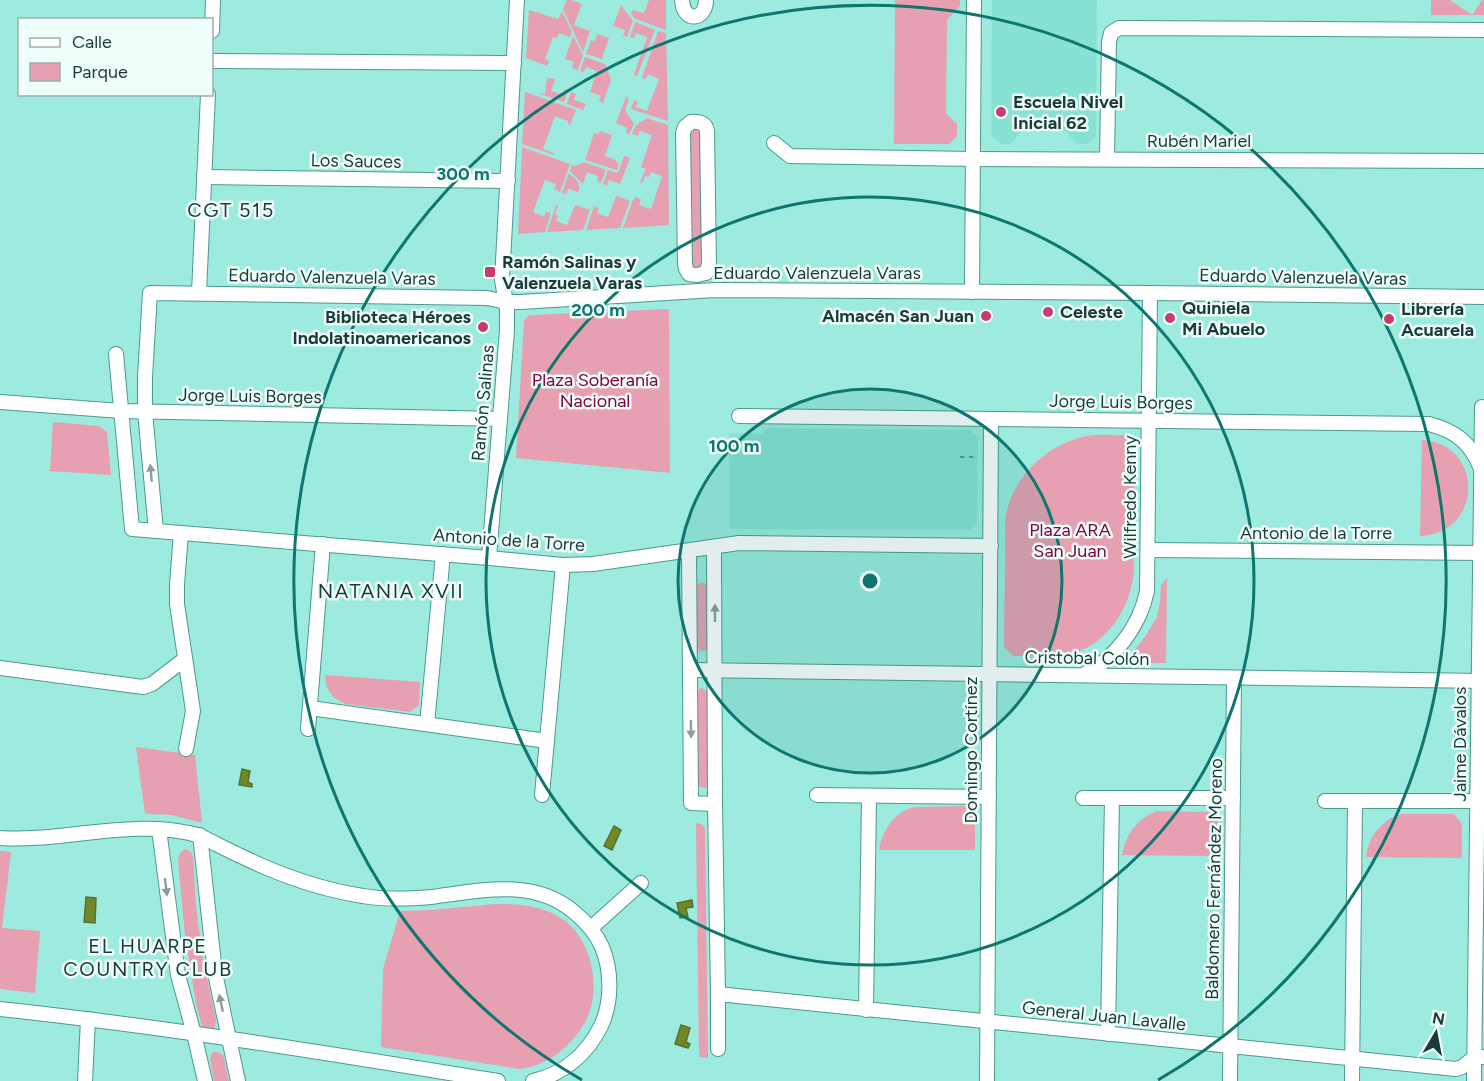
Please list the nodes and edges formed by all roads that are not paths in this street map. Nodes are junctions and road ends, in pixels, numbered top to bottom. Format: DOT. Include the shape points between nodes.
graph roads {
  1 [pos="213,0"];
  2 [pos="517,0"];
  3 [pos="682,0"];
  4 [pos="706,0"];
  5 [pos="974,0"];
  6 [pos="212,18"];
  7 [pos="1484,30"];
  8 [pos="213,61"];
  9 [pos="514,63"];
  10 [pos="208,96"];
  11 [pos="774,143"];
  12 [pos="973,159"];
  13 [pos="1107,159"];
  14 [pos="1484,161"];
  15 [pos="204,177"];
  16 [pos="508,182"];
  17 [pos="697,275"];
  18 [pos="697,291"];
  19 [pos="972,292"];
  20 [pos="199,293"];
  21 [pos="1150,293"];
  22 [pos="1484,297"];
  23 [pos="506,302"];
  24 [pos="116,354"];
  25 [pos="0,402"];
  26 [pos="1482,407"];
  27 [pos="121,411"];
  28 [pos="145,412"];
  29 [pos="739,416"];
  30 [pos="500,419"];
  31 [pos="991,419"];
  32 [pos="1149,420"];
  33 [pos="1481,469"];
  34 [pos="156,531"];
  35 [pos="181,533"];
  36 [pos="323,544"];
  37 [pos="991,546"];
  38 [pos="714,547"];
  39 [pos="1148,550"];
  40 [pos="688,551"];
  41 [pos="1482,553"];
  42 [pos="443,554"];
  43 [pos="489,558"];
  44 [pos="563,565"];
  45 [pos="185,659"];
  46 [pos="0,668"];
  47 [pos="690,670"];
  48 [pos="715,671"];
  49 [pos="990,674"];
  50 [pos="1082,676"];
  51 [pos="1234,678"];
  52 [pos="1481,681"];
  53 [pos="310,708"];
  54 [pos="427,724"];
  55 [pos="308,729"];
  56 [pos="547,741"];
  57 [pos="186,749"];
  58 [pos="542,795"];
  59 [pos="817,795"];
  60 [pos="868,796"];
  61 [pos="989,797"];
  62 [pos="1083,798"];
  63 [pos="1112,798"];
  64 [pos="1233,798"];
  65 [pos="1325,801"];
  66 [pos="1355,801"];
  67 [pos="1477,801"];
  68 [pos="715,804"];
  69 [pos="159,829"];
  70 [pos="200,835"];
  71 [pos="0,838"];
  72 [pos="641,883"];
  73 [pos="591,928"];
  74 [pos="718,994"];
  75 [pos="0,1009"];
  76 [pos="867,1010"];
  77 [pos="88,1019"];
  78 [pos="987,1022"];
  79 [pos="194,1034"];
  80 [pos="1108,1034"];
  81 [pos="228,1038"];
  82 [pos="1231,1046"];
  83 [pos="718,1049"];
  84 [pos="1480,1057"];
  85 [pos="1352,1059"];
  86 [pos="555,1078"];
  87 [pos="85,1081"];
  88 [pos="205,1081"];
  89 [pos="238,1081"];
  90 [pos="498,1081"];
  91 [pos="533,1081"];
  92 [pos="987,1081"];
  93 [pos="1230,1081"];
  94 [pos="1352,1081"];
  95 [pos="1474,1081"];
  1 -- 6 [label="street"];
  2 -- 9 [label="street, Ramón Salinas"];
  3 -- 4 [label="street" via="682,9 689,16 704,12"];
  5 -- 12 [label="street"];
  7 -- 13 [label="street" via="1114,30 1109,37"];
  8 -- 9 [label="street"];
  9 -- 16 [label="street, Ramón Salinas"];
  10 -- 15 [label="street"];
  11 -- 12 [label="street, Rubén Mariel" via="790,156"];
  12 -- 13 [label="street, Rubén Mariel"];
  12 -- 19 [label="street"];
  13 -- 14 [label="street, Rubén Mariel"];
  15 -- 16 [label="street, Los Sauces"];
  15 -- 20 [label="street"];
  16 -- 23 [label="street, Ramón Salinas" via="502,280"];
  17 -- 17 [label="street" via="706,273 709,264 707,132 704,124 695,122 688,124 683,133 684,264 689,274"];
  17 -- 18 [label="street"];
  18 -- 19 [label="street, Eduardo Valenzuela Varas"];
  18 -- 23 [label="street, Eduardo Valenzuela Varas"];
  19 -- 21 [label="street, Eduardo Valenzuela Varas"];
  20 -- 23 [label="street, Eduardo Valenzuela Varas" via="487,298"];
  20 -- 28 [label="street, Eduardo Valenzuela Varas" via="150,293"];
  21 -- 22 [label="street, Eduardo Valenzuela Varas"];
  21 -- 32 [label="street, Wilfredo Kenny"];
  23 -- 30 [label="street, Ramón Salinas"];
  24 -- 27 [label="street"];
  25 -- 27 [label="street, Jorge Luis Borges"];
  26 -- 33 [label="street, Jaime Dávalos"];
  27 -- 28 [label="street, Jorge Luis Borges"];
  27 -- 34 [label="street, Antonio de la Torre" via="132,529"];
  28 -- 30 [label="street, Jorge Luis Borges"];
  34 -- 28 [label="street, one-way"];
  29 -- 31 [label="street, Jorge Luis Borges"];
  30 -- 43 [label="street, Ramón Salinas"];
  31 -- 32 [label="street, Jorge Luis Borges"];
  31 -- 37 [label="street, Domingo Cortínez"];
  32 -- 33 [label="street, Jorge Luis Borges" via="1430,424 1463,440"];
  32 -- 39 [label="street, Wilfredo Kenny"];
  33 -- 41 [label="street, Jaime Dávalos"];
  34 -- 35 [label="street, Antonio de la Torre"];
  35 -- 36 [label="street, Antonio de la Torre"];
  35 -- 45 [label="street" via="177,603"];
  36 -- 42 [label="street, Antonio de la Torre"];
  36 -- 53 [label="street"];
  37 -- 38 [label="street, Antonio de la Torre" via="739,543"];
  37 -- 49 [label="street, Domingo Cortínez"];
  38 -- 40 [label="street, Antonio de la Torre"];
  48 -- 38 [label="street, one-way"];
  39 -- 41 [label="street, Antonio de la Torre"];
  39 -- 50 [label="street, Wilfredo Kenny" via="1147,591 1138,619 1114,652"];
  40 -- 44 [label="street, Antonio de la Torre"];
  40 -- 47 [label="street"];
  41 -- 52 [label="street, Jaime Dávalos"];
  42 -- 43 [label="street, Antonio de la Torre"];
  42 -- 54 [label="street"];
  43 -- 44 [label="street, Antonio de la Torre"];
  44 -- 56 [label="street"];
  45 -- 46 [label="street" via="143,687"];
  45 -- 57 [label="street" via="194,711"];
  47 -- 48 [label="street, Cristobal Colón"];
  47 -- 68 [label="street, one-way" via="692,803"];
  48 -- 49 [label="street, Cristobal Colón"];
  48 -- 68 [label="street"];
  49 -- 50 [label="street, Cristobal Colón"];
  49 -- 61 [label="street, Domingo Cortínez"];
  50 -- 51 [label="street, Cristobal Colón"];
  51 -- 52 [label="street, Cristobal Colón"];
  51 -- 64 [label="street, Baldomero Fernández Moreno"];
  52 -- 67 [label="street, Jaime Dávalos"];
  53 -- 54 [label="street"];
  53 -- 55 [label="street"];
  54 -- 56 [label="street"];
  56 -- 58 [label="street"];
  59 -- 60 [label="street"];
  60 -- 61 [label="street"];
  60 -- 76 [label="street"];
  61 -- 78 [label="street, Domingo Cortínez"];
  62 -- 63 [label="street"];
  63 -- 64 [label="street"];
  63 -- 80 [label="street"];
  64 -- 82 [label="street, Baldomero Fernández Moreno"];
  65 -- 66 [label="street"];
  66 -- 67 [label="street"];
  66 -- 85 [label="street"];
  67 -- 84 [label="street, Jaime Dávalos"];
  68 -- 74 [label="street"];
  69 -- 70 [label="street"];
  69 -- 71 [label="street"];
  69 -- 79 [label="street, one-way" via="178,975"];
  70 -- 73 [label="street" via="268,868 328,889 364,897 405,899 513,888 550,896"];
  81 -- 70 [label="street, one-way" via="211,947"];
  72 -- 73 [label="street"];
  73 -- 86 [label="street" via="606,957 610,986 605,1018 585,1052"];
  74 -- 76 [label="street, General Juan Lavalle"];
  74 -- 83 [label="street"];
  75 -- 77 [label="street"];
  76 -- 78 [label="street, General Juan Lavalle"];
  77 -- 79 [label="street"];
  77 -- 87 [label="street"];
  78 -- 80 [label="street, General Juan Lavalle"];
  78 -- 92 [label="street, Domingo Cortínez"];
  79 -- 81 [label="street"];
  79 -- 88 [label="street"];
  80 -- 82 [label="street, General Juan Lavalle"];
  81 -- 89 [label="street"];
  81 -- 90 [label="street"];
  82 -- 85 [label="street, General Juan Lavalle"];
  82 -- 93 [label="street, Baldomero Fernández Moreno"];
  84 -- 85 [label="street, General Juan Lavalle" via="1456,1069"];
  84 -- 95 [label="street, Jaime Dávalos"];
  85 -- 94 [label="street"];
  86 -- 91 [label="street"];
}
